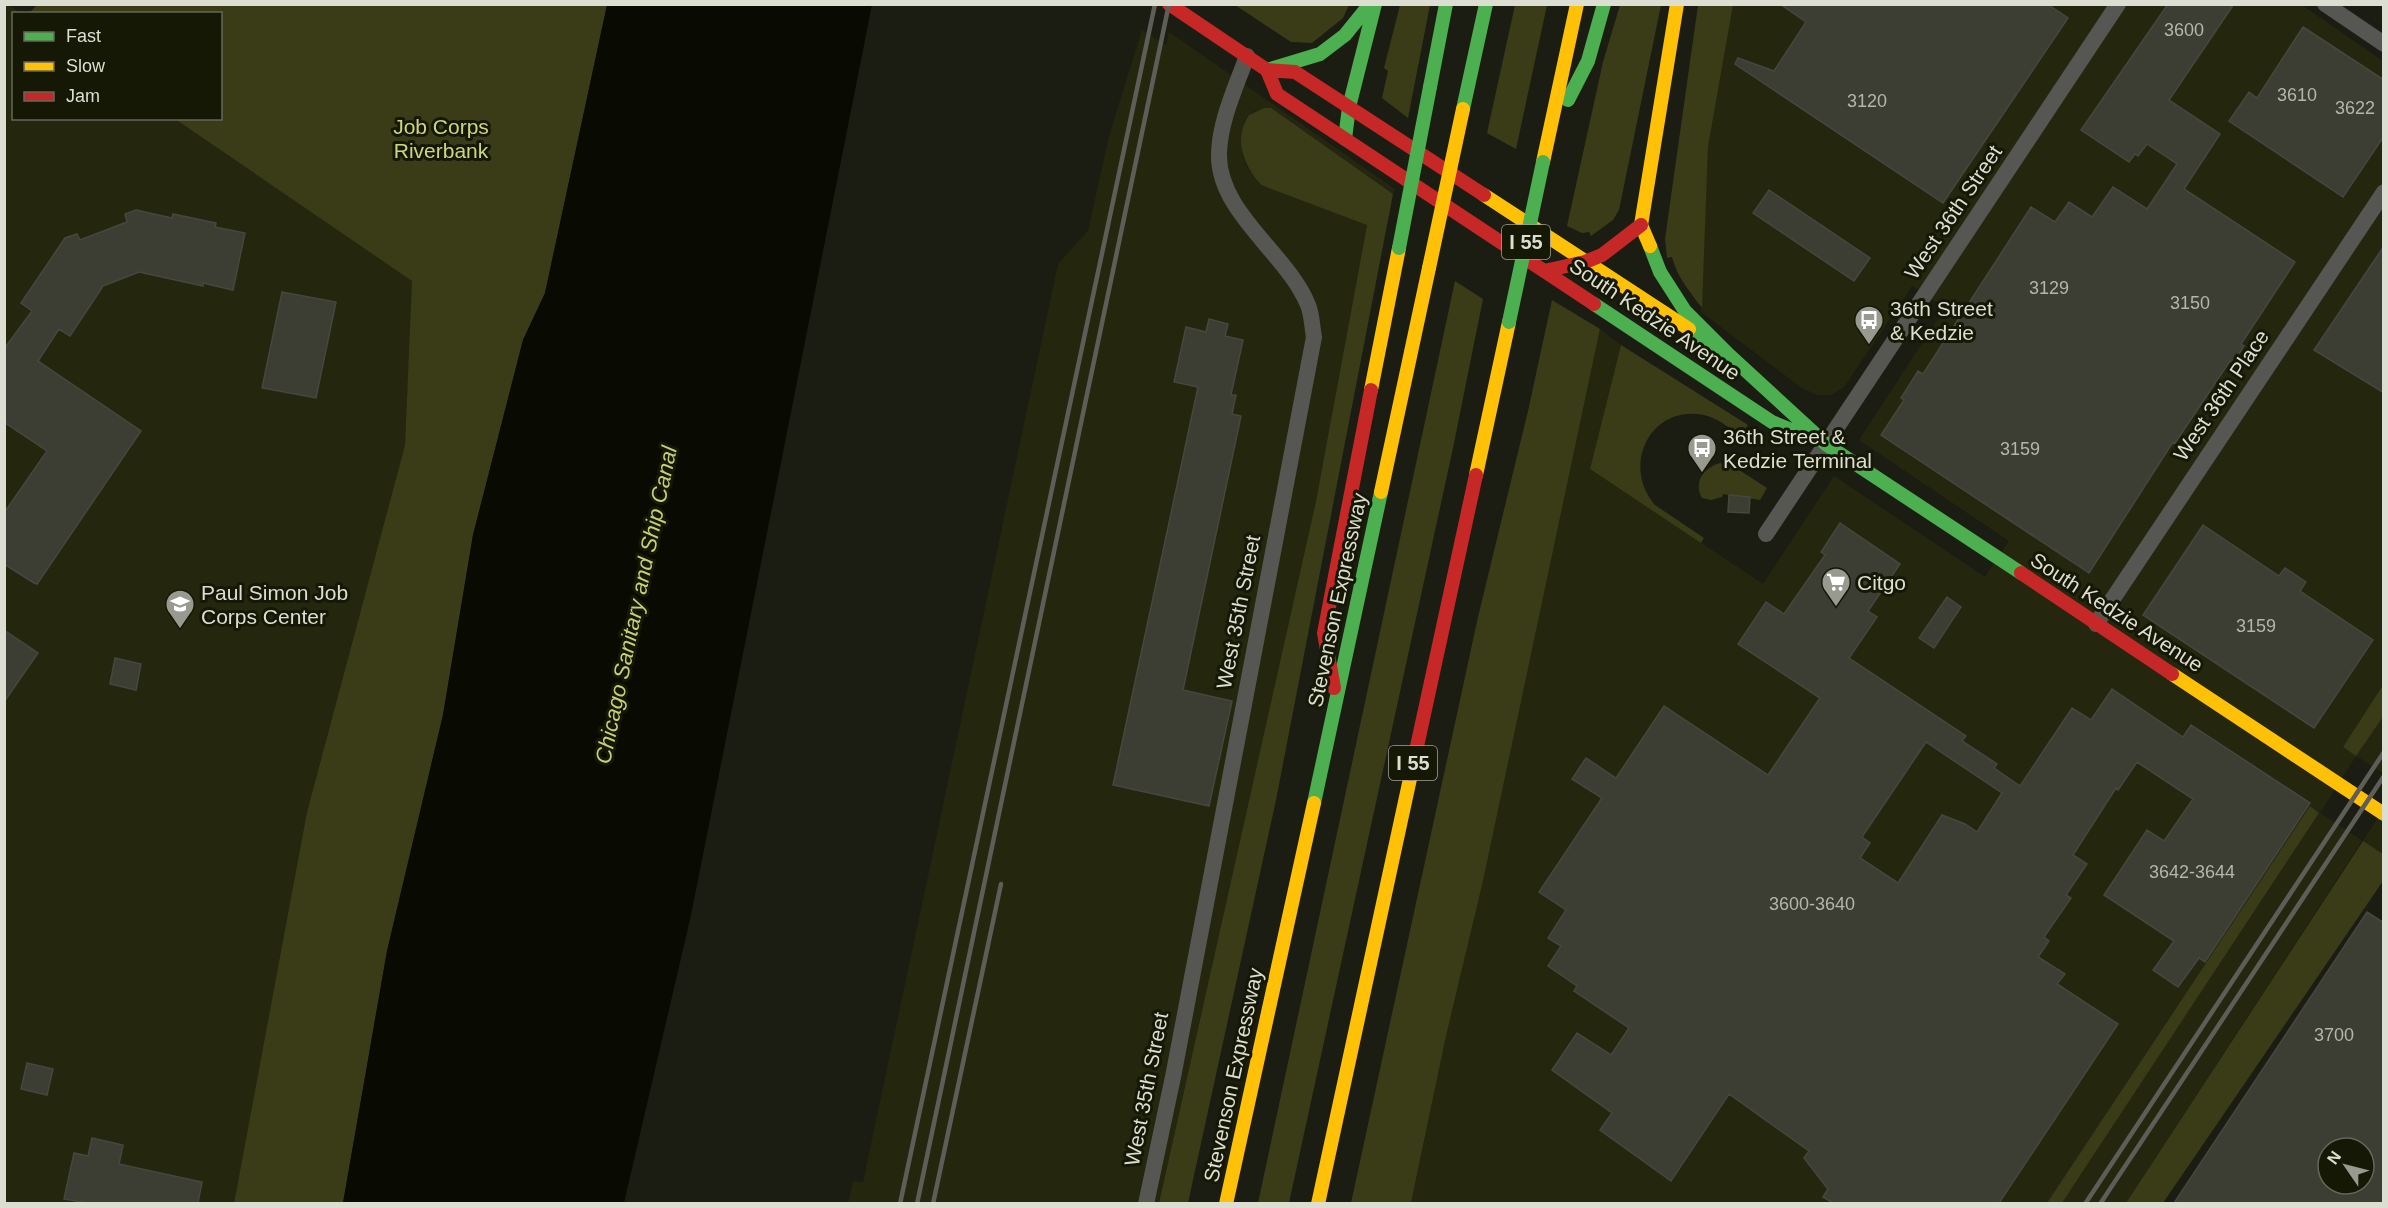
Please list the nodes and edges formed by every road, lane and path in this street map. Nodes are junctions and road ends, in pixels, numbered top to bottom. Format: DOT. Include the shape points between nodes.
graph roads {
  1 [pos="1169,4"];
  2 [pos="1370,4"];
  3 [pos="1375,4"];
  4 [pos="1446,4"];
  5 [pos="1486,4"];
  6 [pos="1577,4"];
  7 [pos="1604,4"];
  8 [pos="1677,4"];
  9 [pos="2118,4"];
  10 [pos="2325,4"];
  11 [pos="2384,44"];
  12 [pos="1247,56"];
  13 [pos="1267,70"];
  14 [pos="1349,107"];
  15 [pos="1549,137"];
  16 [pos="1345,139"];
  17 [pos="2384,192"];
  18 [pos="1641,225"];
  19 [pos="1585,262"];
  20 [pos="1544,271"];
  21 [pos="1729,355"];
  22 [pos="1827,445"];
  23 [pos="1766,534"];
  24 [pos="2097,624"];
  25 [pos="1336,703"];
  26 [pos="2384,814"];
  27 [pos="1146,1203"];
  28 [pos="1226,1203"];
  29 [pos="1318,1203"];
  1 -- 12 [label="main road, South Kedzie Avenue"];
  2 -- 13 [label="main road" via="1345,35 1320,54"];
  3 -- 14 [label="main road"];
  4 -- 25 [label="main road, bridge" via="1324,633"];
  5 -- 25 [label="main road, Stevenson Expressway, bridge"];
  6 -- 15 [label="main road, I 55"];
  7 -- 15 [label="main road" via="1588,61"];
  8 -- 18 [label="main road"];
  9 -- 22 [label="street, West 36th Street"];
  10 -- 11 [label="street"];
  12 -- 13 [label="main road, South Kedzie Avenue"];
  12 -- 27 [label="street, West 35th Street" via="1222,126 1221,180 1231,200 1296,282 1309,307 1314,337"];
  13 -- 14 [label="main road, South Kedzie Avenue" via="1295,72"];
  13 -- 16 [label="main road, South Kedzie Avenue" via="1277,94"];
  14 -- 16 [label="main road"];
  14 -- 19 [label="main road, South Kedzie Avenue"];
  15 -- 29 [label="main road, I 55, bridge"];
  16 -- 20 [label="main road, South Kedzie Avenue"];
  17 -- 24 [label="street, West 36th Place"];
  18 -- 19 [label="main road" via="1602,255"];
  18 -- 21 [label="main road" via="1660,272 1685,311"];
  19 -- 20 [label="main road"];
  19 -- 21 [label="main road, South Kedzie Avenue"];
  20 -- 22 [label="main road, South Kedzie Avenue" via="1772,422"];
  21 -- 22 [label="main road, South Kedzie Avenue"];
  22 -- 23 [label="street, West 36th Street"];
  22 -- 24 [label="main road, South Kedzie Avenue"];
  24 -- 26 [label="main road, South Kedzie Avenue"];
  25 -- 28 [label="main road, Stevenson Expressway"];
}
